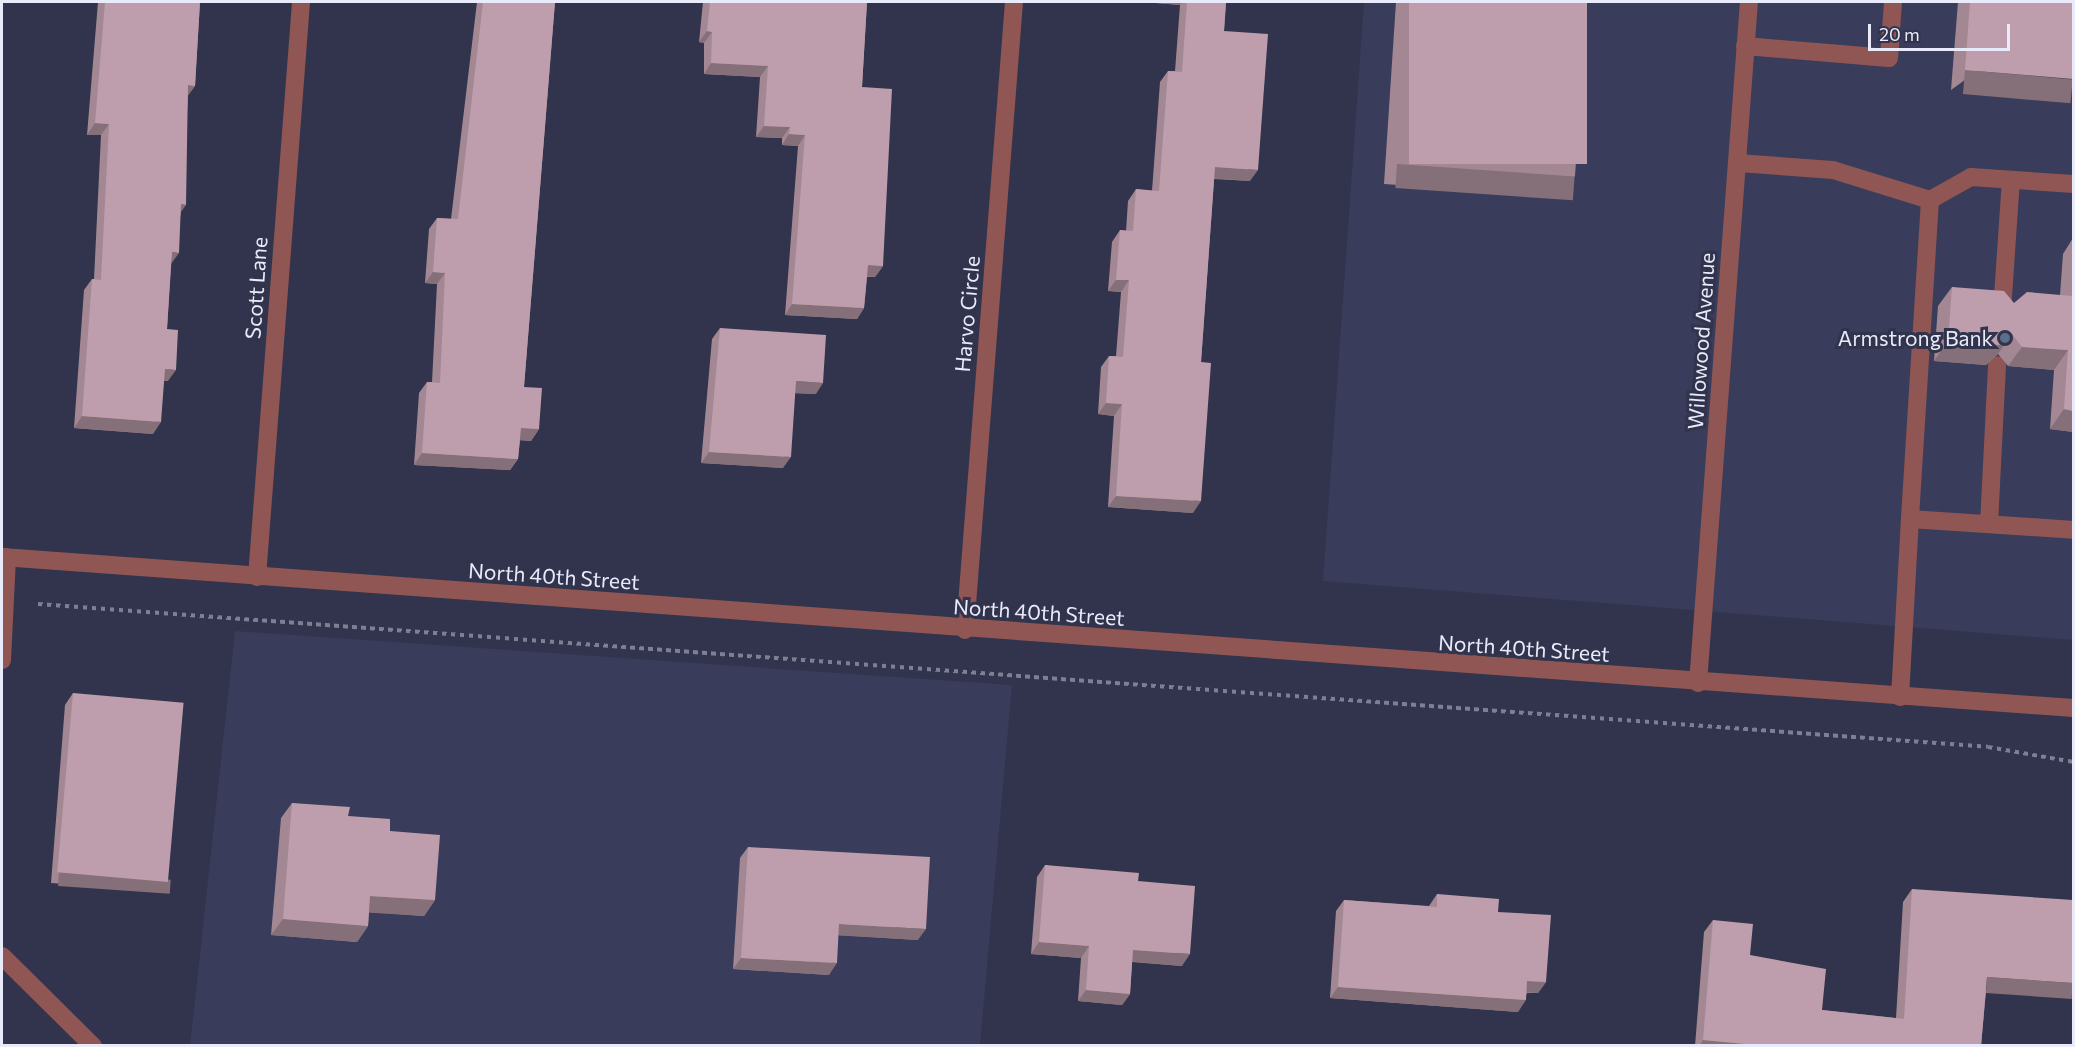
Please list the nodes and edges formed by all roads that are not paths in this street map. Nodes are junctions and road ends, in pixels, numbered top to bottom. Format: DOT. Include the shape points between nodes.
graph roads {
  1 [pos="301,2"];
  2 [pos="1014,2"];
  3 [pos="1749,2"];
  4 [pos="1893,2"];
  5 [pos="1745,46"];
  6 [pos="1738,163"];
  7 [pos="2011,180"];
  8 [pos="2073,184"];
  9 [pos="1930,200"];
  10 [pos="2002,311"];
  11 [pos="1997,365"];
  12 [pos="1911,519"];
  13 [pos="1989,524"];
  14 [pos="2073,530"];
  15 [pos="4,557"];
  16 [pos="257,577"];
  17 [pos="964,630"];
  18 [pos="2,660"];
  19 [pos="1698,683"];
  20 [pos="1900,697"];
  21 [pos="2073,708"];
  22 [pos="2,956"];
  23 [pos="93,1046"];
  1 -- 16 [label="street, Scott Lane"];
  2 -- 17 [label="street, Harvo Circle"];
  3 -- 5 [label="street, Willowood Avenue"];
  4 -- 5 [label="street" via="1888,58"];
  5 -- 6 [label="street, Willowood Avenue"];
  6 -- 9 [label="street" via="1833,170"];
  6 -- 19 [label="street, Willowood Avenue"];
  7 -- 8 [label="street"];
  7 -- 9 [label="street" via="1971,177"];
  7 -- 10 [label="street"];
  9 -- 12 [label="street"];
  11 -- 13 [label="street"];
  12 -- 13 [label="street"];
  12 -- 20 [label="street"];
  13 -- 14 [label="street"];
  15 -- 16 [label="street, North 40th Street"];
  15 -- 18 [label="street"];
  16 -- 17 [label="street, North 40th Street"];
  17 -- 19 [label="street, North 40th Street"];
  19 -- 20 [label="street, North 40th Street"];
  20 -- 21 [label="street, North 40th Street"];
  22 -- 23 [label="street"];
}
